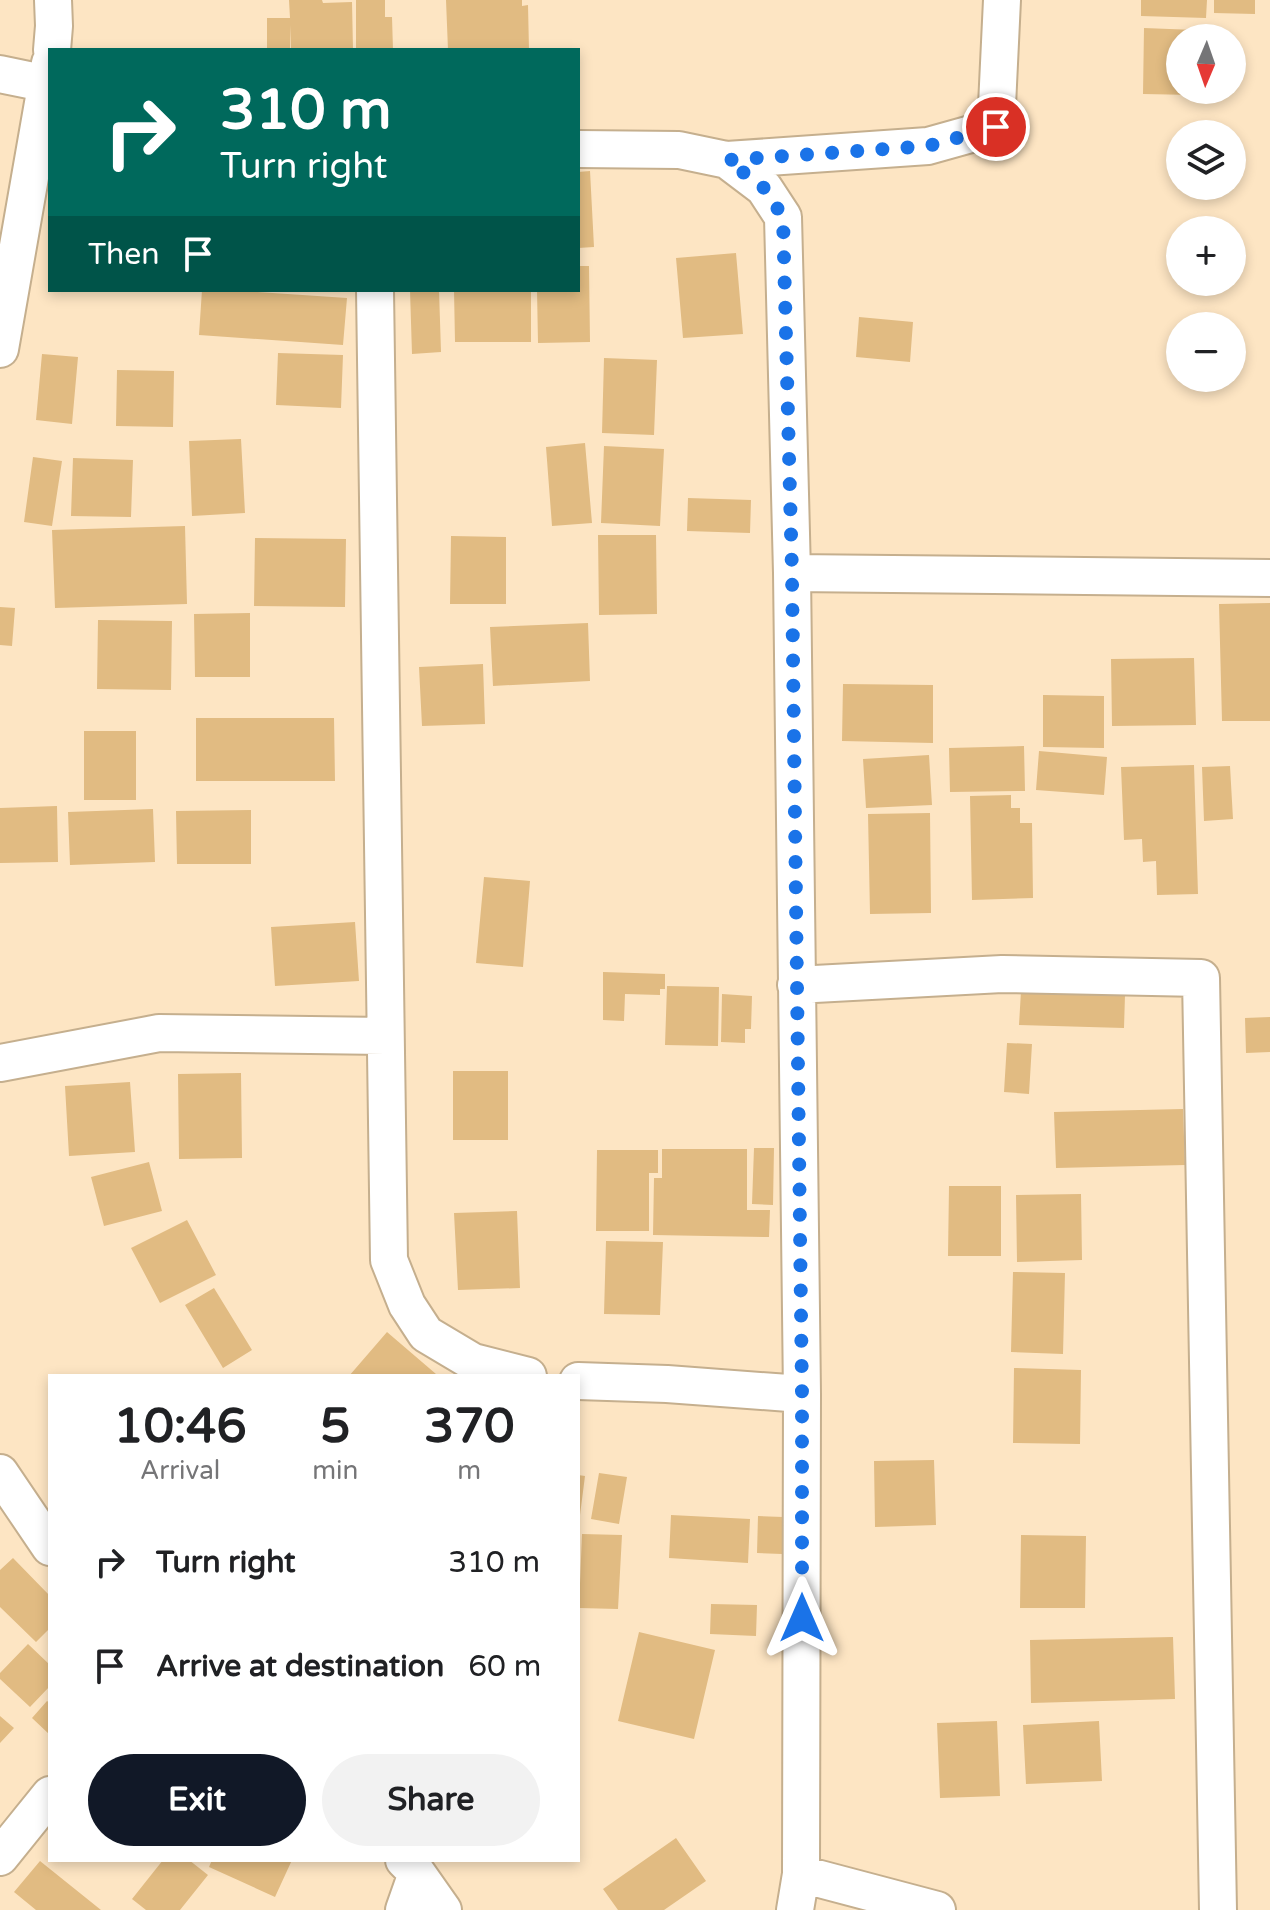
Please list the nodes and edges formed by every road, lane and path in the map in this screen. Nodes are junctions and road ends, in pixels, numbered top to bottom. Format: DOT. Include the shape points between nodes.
graph roads {
  1 [pos="53,0"];
  2 [pos="1002,0"];
  3 [pos="52,48"];
  4 [pos="48,65"];
  5 [pos="0,74"];
  6 [pos="48,88"];
  7 [pos="43,146"];
  8 [pos="580,149"];
  9 [pos="727,160"];
  10 [pos="375,292"];
  11 [pos="0,349"];
  12 [pos="792,573"];
  13 [pos="1270,578"];
  14 [pos="796,985"];
  15 [pos="385,1036"];
  16 [pos="0,1063"];
  17 [pos="520,1374"];
  18 [pos="580,1381"];
  19 [pos="802,1394"];
  20 [pos="0,1473"];
  21 [pos="48,1544"];
  22 [pos="48,1797"];
  23 [pos="0,1857"];
  24 [pos="411,1866"];
  25 [pos="801,1874"];
  26 [pos="404,1910"];
  27 [pos="443,1910"];
  28 [pos="795,1910"];
  29 [pos="937,1910"];
  30 [pos="1218,1910"];
  1 -- 3 [label="street"];
  2 -- 9 [label="street" via="996,127 928,146"];
  4 -- 5 [label="street"];
  6 -- 7 [label="street"];
  7 -- 11 [label="street"];
  8 -- 9 [label="street" via="679,150"];
  9 -- 12 [label="street" via="764,188 783,217"];
  10 -- 15 [label="street"];
  12 -- 13 [label="street"];
  12 -- 14 [label="street"];
  14 -- 19 [label="street"];
  14 -- 30 [label="street" via="1002,974 1201,978"];
  15 -- 16 [label="street" via="159,1033"];
  15 -- 17 [label="street" via="389,1260 407,1305 426,1334 473,1362"];
  18 -- 19 [label="street"];
  19 -- 25 [label="street"];
  20 -- 21 [label="street"];
  22 -- 23 [label="street"];
  24 -- 26 [label="street"];
  24 -- 27 [label="street"];
  25 -- 28 [label="street"];
  25 -- 29 [label="street"];
}
